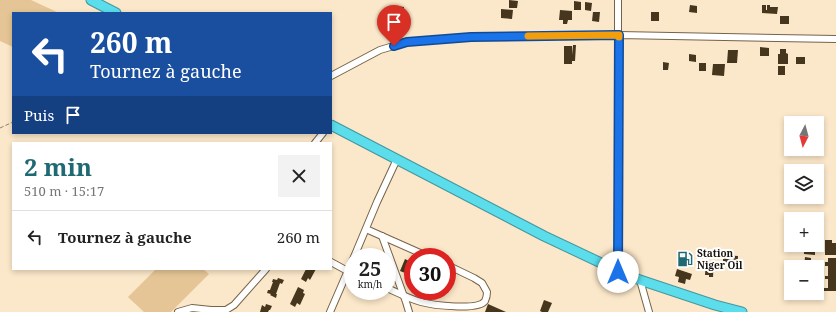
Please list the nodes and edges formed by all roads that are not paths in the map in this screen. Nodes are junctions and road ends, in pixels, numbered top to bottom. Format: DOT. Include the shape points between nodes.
graph roads {
  1 [pos="91,0"];
  2 [pos="618,0"];
  3 [pos="114,12"];
  4 [pos="619,35"];
  5 [pos="836,39"];
  6 [pos="332,75"];
  7 [pos="332,126"];
  8 [pos="397,159"];
  9 [pos="366,229"];
  10 [pos="382,236"];
  11 [pos="357,248"];
  12 [pos="409,248"];
  13 [pos="332,263"];
  14 [pos="344,269"];
  15 [pos="456,269"];
  16 [pos="265,270"];
  17 [pos="618,272"];
  18 [pos="640,280"];
  19 [pos="344,284"];
  20 [pos="396,292"];
  21 [pos="404,295"];
  22 [pos="405,300"];
  23 [pos="416,300"];
  24 [pos="178,312"];
  25 [pos="330,312"];
  26 [pos="409,312"];
  27 [pos="649,312"];
  28 [pos="742,312"];
  1 -- 3 [label="highway"];
  2 -- 4 [label="street"];
  4 -- 5 [label="street"];
  4 -- 6 [label="street" via="471,37 407,42 380,50"];
  4 -- 17 [label="street"];
  7 -- 8 [label="highway"];
  8 -- 9 [label="street"];
  8 -- 17 [label="highway"];
  9 -- 10 [label="street"];
  9 -- 11 [label="street"];
  10 -- 12 [label="street"];
  10 -- 21 [label="street"];
  13 -- 14 [label="street"];
  15 -- 23 [label="street" via="482,283 487,292 481,304 466,307"];
  16 -- 24 [label="street" via="234,305 226,310 192,308"];
  17 -- 18 [label="highway"];
  18 -- 27 [label="street"];
  18 -- 28 [label="highway"];
  19 -- 25 [label="street"];
  20 -- 21 [label="street"];
  22 -- 26 [label="street"];
}
